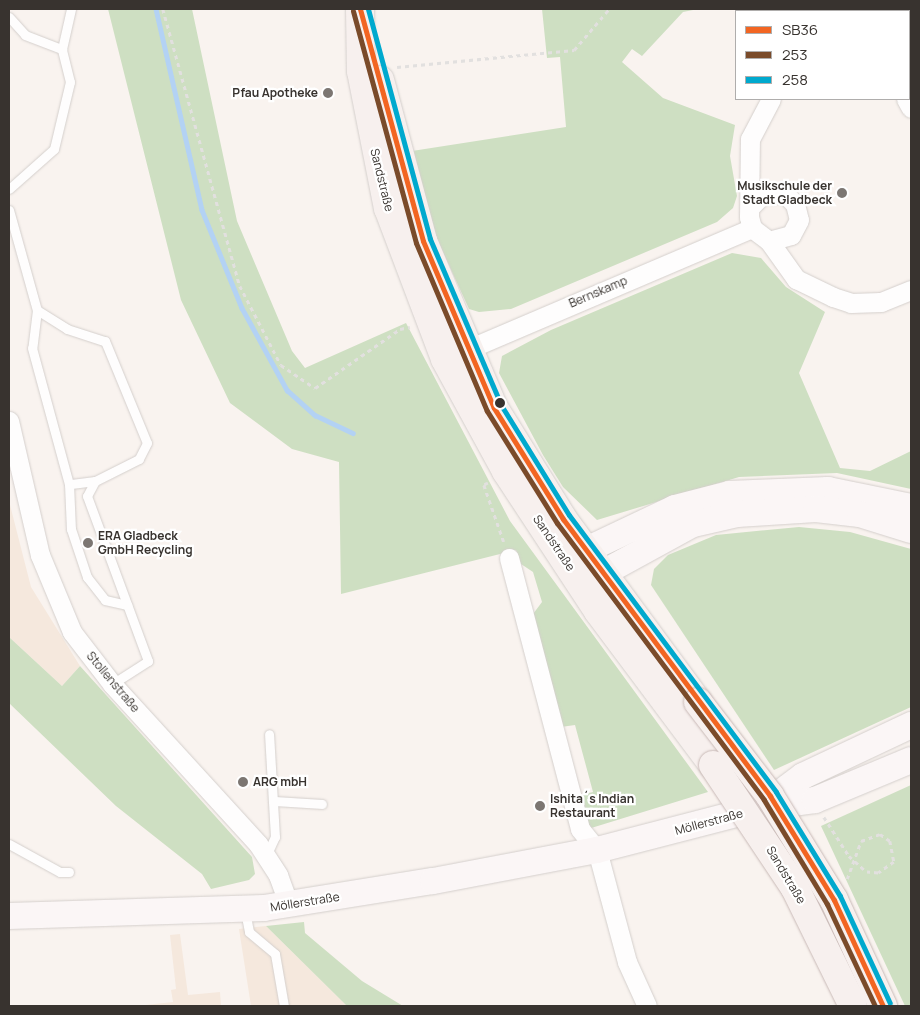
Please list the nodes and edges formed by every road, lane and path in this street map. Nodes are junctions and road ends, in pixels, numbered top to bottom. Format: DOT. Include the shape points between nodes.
graph roads {
  1 [pos="71,9"];
  2 [pos="163,9"];
  3 [pos="609,9"];
  4 [pos="9,17"];
  5 [pos="362,21"];
  6 [pos="62,49"];
  7 [pos="378,68"];
  8 [pos="770,100"];
  9 [pos="9,189"];
  10 [pos="751,206"];
  11 [pos="9,210"];
  12 [pos="752,228"];
  13 [pos="769,240"];
  14 [pos="911,290"];
  15 [pos="37,310"];
  16 [pos="429,324"];
  17 [pos="456,354"];
  18 [pos="9,421"];
  19 [pos="506,471"];
  20 [pos="95,481"];
  21 [pos="69,484"];
  22 [pos="911,508"];
  23 [pos="911,530"];
  24 [pos="509,558"];
  25 [pos="580,562"];
  26 [pos="603,573"];
  27 [pos="127,605"];
  28 [pos="112,684"];
  29 [pos="911,725"];
  30 [pos="269,734"];
  31 [pos="911,760"];
  32 [pos="275,801"];
  33 [pos="322,804"];
  34 [pos="763,807"];
  35 [pos="829,827"];
  36 [pos="9,844"];
  37 [pos="597,850"];
  38 [pos="266,856"];
  39 [pos="69,872"];
  40 [pos="834,900"];
  41 [pos="289,905"];
  42 [pos="245,909"];
  43 [pos="9,916"];
  44 [pos="284,1006"];
  45 [pos="647,1006"];
  46 [pos="853,1006"];
  47 [pos="883,1006"];
  1 -- 6 [label="lane"];
  2 -- 16 [label="path" via="240,286 281,365 315,388 400,329"];
  3 -- 7 [label="path" via="574,50"];
  4 -- 6 [label="lane" via="25,35"];
  5 -- 7 [label="main road, Sandstraße"];
  5 -- 16 [label="main road, Sandstraße" via="361,71 373,143 388,208"];
  6 -- 9 [label="lane" via="70,82 54,149"];
  7 -- 17 [label="main road, Sandstraße" via="397,156"];
  8 -- 10 [label="street" via="750,139"];
  10 -- 12 [label="street"];
  10 -- 13 [label="street" via="769,192 784,193 796,204 800,220 791,235"];
  11 -- 15 [label="lane"];
  12 -- 13 [label="street"];
  12 -- 17 [label="street, Bernskamp"];
  13 -- 14 [label="street" via="796,279 834,298 851,303 881,302"];
  15 -- 20 [label="lane" via="67,328 105,341 147,443 139,459"];
  15 -- 21 [label="lane" via="32,348"];
  16 -- 17 [label="main road, Sandstraße"];
  17 -- 19 [label="main road, Sandstraße"];
  17 -- 25 [label="main road, Sandstraße" via="510,437"];
  18 -- 28 [label="street, Stollenstraße" via="49,584 72,632"];
  19 -- 24 [label="path" via="484,485"];
  19 -- 25 [label="main road, Sandstraße"];
  20 -- 21 [label="lane"];
  20 -- 27 [label="lane" via="87,496"];
  21 -- 27 [label="lane" via="71,530 87,577 105,600"];
  22 -- 25 [label="street" via="828,490 729,494 675,508"];
  23 -- 26 [label="street" via="860,514 825,510 737,514 693,524"];
  24 -- 37 [label="street" via="580,829"];
  25 -- 26 [label="main road, Sandstraße"];
  25 -- 46 [label="main road, Sandstraße, bridge" via="795,888"];
  26 -- 40 [label="main road, Sandstraße, bridge" via="770,796"];
  27 -- 28 [label="lane" via="148,661"];
  28 -- 38 [label="street, Stollenstraße"];
  29 -- 34 [label="street, Möllerstraße" via="803,776"];
  30 -- 32 [label="lane"];
  31 -- 34 [label="street, Möllerstraße" via="815,800"];
  32 -- 33 [label="lane"];
  32 -- 38 [label="lane" via="275,836"];
  34 -- 37 [label="street, Möllerstraße"];
  35 -- 40 [label="path, bridge" via="849,856 867,872 878,873 894,862 890,841 880,834 861,841 853,868"];
  36 -- 39 [label="lane" via="60,872"];
  37 -- 41 [label="street, Möllerstraße"];
  37 -- 45 [label="street" via="627,962"];
  38 -- 41 [label="street, Stollenstraße"];
  40 -- 47 [label="main road, Sandstraße, bridge"];
  41 -- 42 [label="street, Möllerstraße"];
  42 -- 43 [label="street, Möllerstraße"];
  42 -- 44 [label="lane" via="249,932 275,954"];
}
